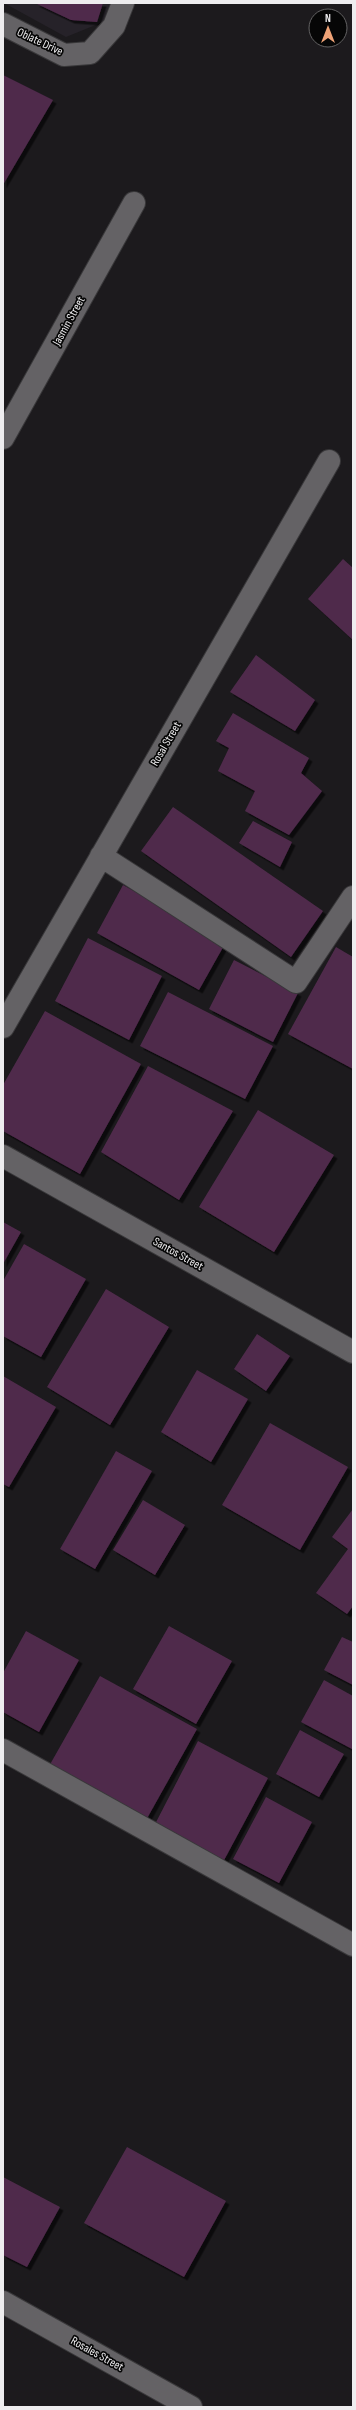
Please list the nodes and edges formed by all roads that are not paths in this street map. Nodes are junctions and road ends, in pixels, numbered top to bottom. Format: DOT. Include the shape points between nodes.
graph roads {
  1 [pos="123,3"];
  2 [pos="3,24"];
  3 [pos="134,203"];
  4 [pos="3,438"];
  5 [pos="329,461"];
  6 [pos="102,856"];
  7 [pos="353,897"];
  8 [pos="3,1027"];
  9 [pos="3,1156"];
  10 [pos="353,1352"];
  11 [pos="3,1750"];
  12 [pos="353,1945"];
  13 [pos="3,2302"];
  14 [pos="191,2407"];
  1 -- 2 [label="street, Oblate Drive" via="114,26 90,53 64,55"];
  3 -- 4 [label="street, Jasmin Street"];
  5 -- 6 [label="street, Rosal Street"];
  6 -- 7 [label="street" via="296,982"];
  6 -- 8 [label="street, Rosal Street"];
  9 -- 10 [label="street, Santos Street"];
  11 -- 12 [label="street"];
  13 -- 14 [label="street, Rosales Street"];
}
